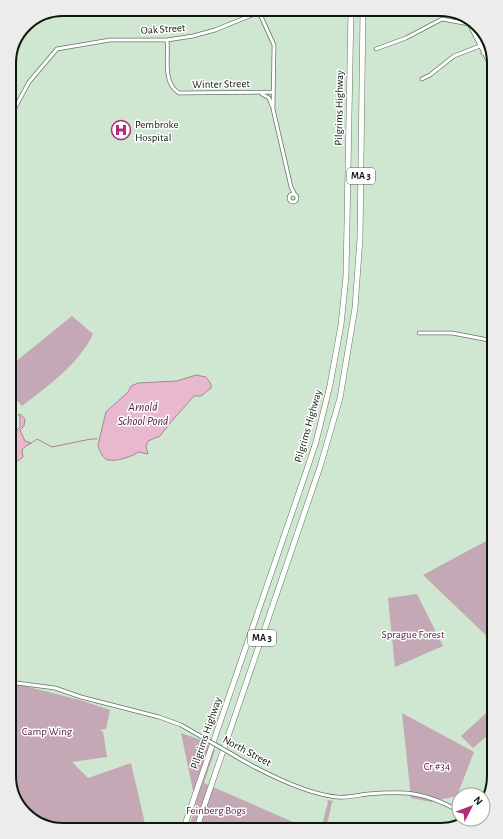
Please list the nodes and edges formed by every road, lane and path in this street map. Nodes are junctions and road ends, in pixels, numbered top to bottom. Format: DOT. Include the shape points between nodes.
graph roads {
  1 [pos="249,16"];
  2 [pos="261,16"];
  3 [pos="351,16"];
  4 [pos="363,16"];
  5 [pos="465,23"];
  6 [pos="471,28"];
  7 [pos="168,40"];
  8 [pos="480,46"];
  9 [pos="376,50"];
  10 [pos="483,53"];
  11 [pos="487,60"];
  12 [pos="422,79"];
  13 [pos="273,92"];
  14 [pos="260,93"];
  15 [pos="16,106"];
  16 [pos="273,109"];
  17 [pos="291,187"];
  18 [pos="295,195"];
  19 [pos="290,196"];
  20 [pos="419,333"];
  21 [pos="487,340"];
  22 [pos="16,683"];
  23 [pos="451,807"];
  24 [pos="185,823"];
  25 [pos="198,823"];
  1 -- 7 [label="street, Oak Street" via="206,33"];
  2 -- 13 [label="street" via="274,45"];
  3 -- 24 [label="highway, Pilgrims Highway / MA 3" via="346,276 332,378 307,469"];
  4 -- 25 [label="highway, Pilgrims Highway / MA 3" via="360,238 355,308 346,370 320,467"];
  5 -- 9 [label="street" via="442,20"];
  6 -- 8 [label="main road"];
  7 -- 14 [label="street, Winter Street" via="169,81 172,88 179,93"];
  7 -- 15 [label="street, Oak Street" via="115,40 57,49 27,85"];
  8 -- 10 [label="main road"];
  8 -- 12 [label="street" via="454,56"];
  10 -- 11 [label="main road"];
  13 -- 14 [label="street, Winter Street"];
  13 -- 16 [label="street"];
  14 -- 16 [label="street" via="269,98"];
  16 -- 17 [label="street"];
  17 -- 18 [label="street"];
  17 -- 19 [label="street"];
  18 -- 19 [label="street"];
  18 -- 19 [label="street" via="297,199 294,202 290,200"];
  20 -- 21 [label="street" via="454,333"];
  22 -- 23 [label="street, North Street, bridge" via="58,689 159,717 186,728 230,753 308,790 341,797 392,792 411,793 431,797"];
}
